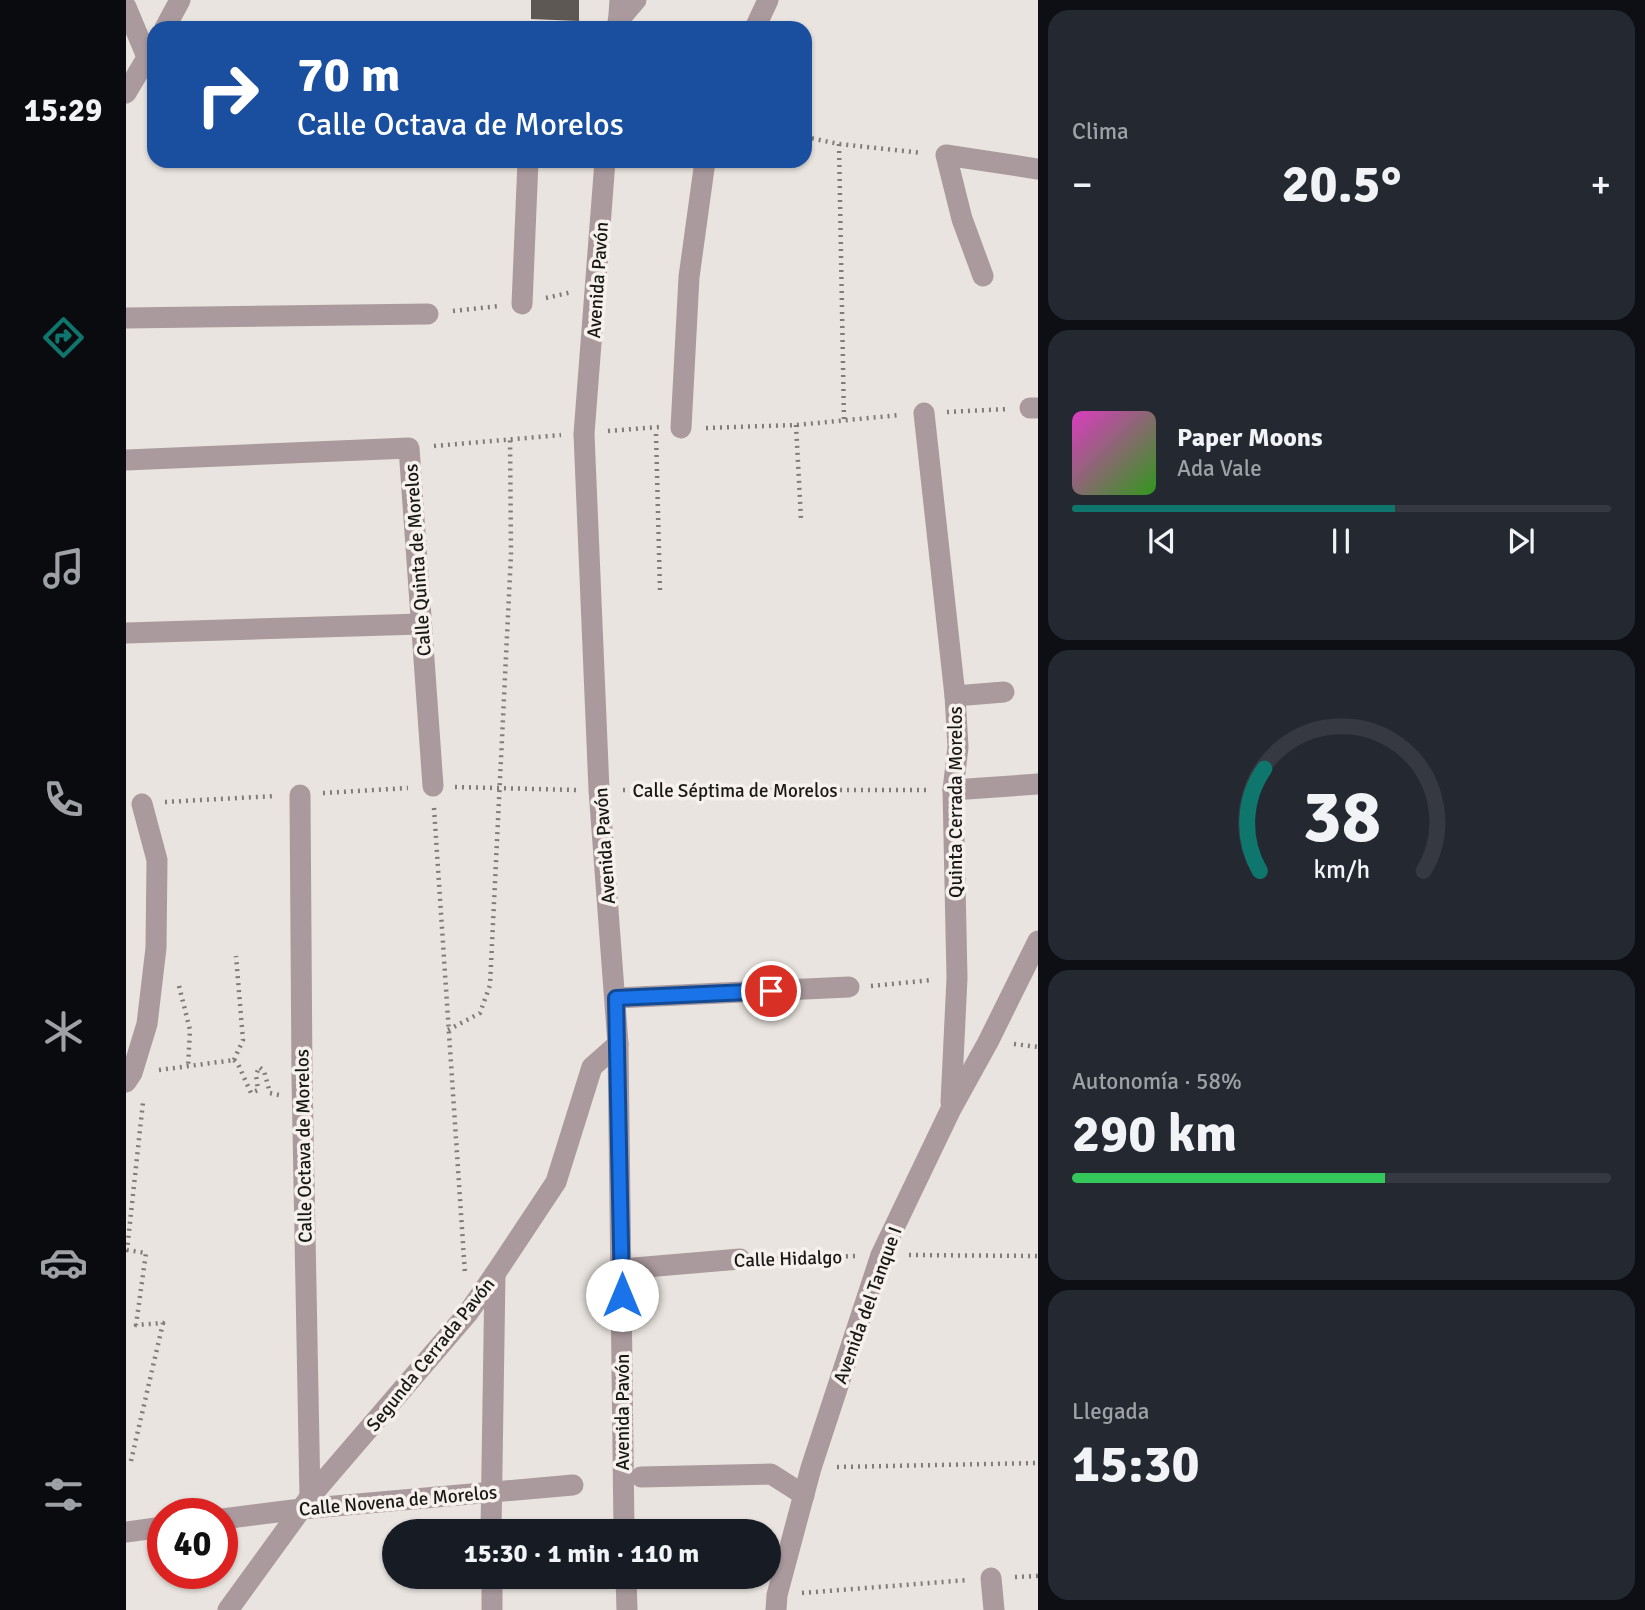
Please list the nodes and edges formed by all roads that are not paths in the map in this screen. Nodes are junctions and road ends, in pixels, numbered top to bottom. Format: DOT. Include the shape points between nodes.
graph roads {
  1 [pos="180,0"];
  2 [pos="636,0"];
  3 [pos="768,0"];
  4 [pos="126,7"];
  5 [pos="619,16"];
  6 [pos="169,21"];
  7 [pos="758,21"];
  8 [pos="147,46"];
  9 [pos="147,56"];
  10 [pos="126,93"];
  11 [pos="528,168"];
  12 [pos="605,168"];
  13 [pos="704,168"];
  14 [pos="1038,169"];
  15 [pos="983,276"];
  16 [pos="522,304"];
  17 [pos="428,314"];
  18 [pos="126,318"];
  19 [pos="924,413"];
  20 [pos="681,428"];
  21 [pos="126,460"];
  22 [pos="421,624"];
  23 [pos="126,633"];
  24 [pos="1004,692"];
  25 [pos="955,696"];
  26 [pos="1038,784"];
  27 [pos="433,786"];
  28 [pos="953,790"];
  29 [pos="300,795"];
  30 [pos="142,804"];
  31 [pos="1038,941"];
  32 [pos="849,987"];
  33 [pos="616,998"];
  34 [pos="618,1044"];
  35 [pos="129,1078"];
  36 [pos="951,1109"];
  37 [pos="740,1259"];
  38 [pos="622,1269"];
  39 [pos="495,1275"];
  40 [pos="641,1477"];
  41 [pos="573,1485"];
  42 [pos="491,1491"];
  43 [pos="804,1495"];
  44 [pos="306,1503"];
  45 [pos="238,1516"];
  46 [pos="491,1519"];
  47 [pos="624,1519"];
  48 [pos="147,1529"];
  49 [pos="126,1532"];
  50 [pos="991,1578"];
  51 [pos="492,1589"];
  52 [pos="626,1589"];
  53 [pos="777,1602"];
  54 [pos="228,1610"];
  55 [pos="492,1610"];
  56 [pos="627,1610"];
  57 [pos="995,1610"];
  1 -- 6 [label="street"];
  2 -- 5 [label="street"];
  3 -- 7 [label="street"];
  4 -- 8 [label="street"];
  9 -- 10 [label="street"];
  11 -- 16 [label="street"];
  12 -- 33 [label="street, Avenida Pavón" via="584,434 599,790"];
  13 -- 20 [label="street" via="689,277"];
  14 -- 15 [label="street" via="946,155"];
  17 -- 18 [label="street"];
  19 -- 25 [label="street, Quinta Cerrada Morelos"];
  21 -- 22 [label="street, Calle Quinta de Morelos" via="409,448"];
  22 -- 23 [label="street"];
  22 -- 27 [label="street, Calle Quinta de Morelos"];
  24 -- 25 [label="street"];
  25 -- 28 [label="street, Quinta Cerrada Morelos" via="958,747"];
  26 -- 28 [label="street"];
  28 -- 36 [label="street, Quinta Cerrada Morelos" via="957,978"];
  29 -- 44 [label="street, Calle Octava de Morelos"];
  30 -- 35 [label="street" via="157,860 156,948 146,1024"];
  31 -- 36 [label="street, Avenida del Tanque I"];
  32 -- 33 [label="street"];
  33 -- 34 [label="street, Avenida Pavón"];
  34 -- 38 [label="street, Avenida Pavón"];
  34 -- 39 [label="street, Segunda Cerrada Pavón" via="592,1067 556,1182"];
  36 -- 43 [label="street, Avenida del Tanque I" via="881,1255"];
  37 -- 38 [label="street, Calle Hidalgo"];
  38 -- 47 [label="street, Avenida Pavón"];
  39 -- 42 [label="street"];
  39 -- 44 [label="street, Segunda Cerrada Pavón"];
  40 -- 43 [label="street" via="771,1474"];
  41 -- 42 [label="street, Calle Novena de Morelos"];
  42 -- 44 [label="street, Calle Novena de Morelos"];
  42 -- 46 [label="street"];
  43 -- 53 [label="street, Avenida del Tanque I"];
  44 -- 45 [label="street, Calle Novena de Morelos"];
  44 -- 54 [label="street, Segunda Cerrada Pavón"];
  48 -- 49 [label="street"];
  50 -- 57 [label="street"];
  51 -- 55 [label="street"];
  52 -- 56 [label="street"];
}
